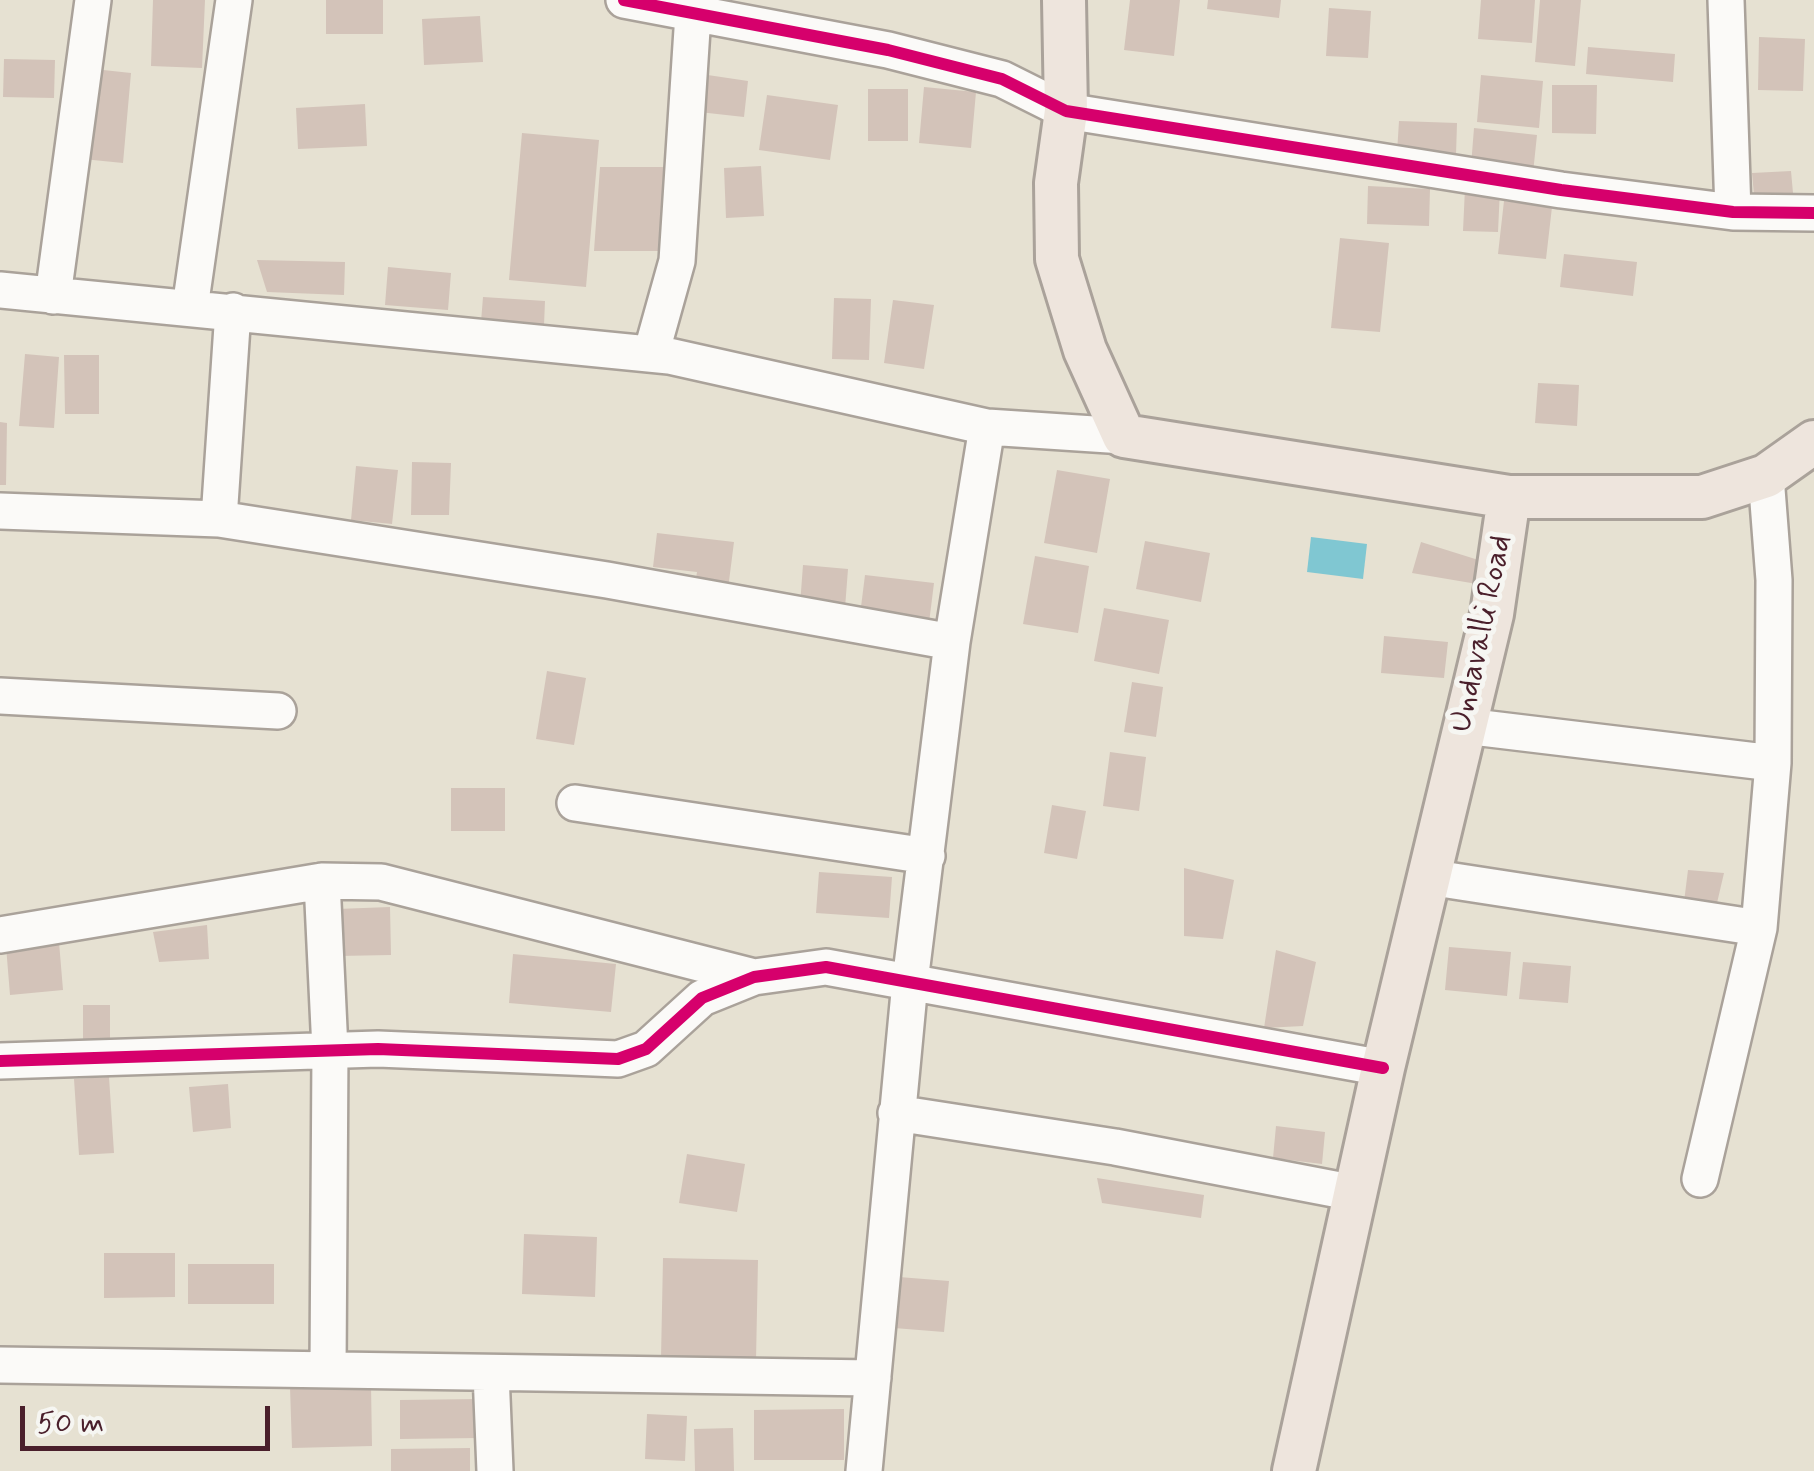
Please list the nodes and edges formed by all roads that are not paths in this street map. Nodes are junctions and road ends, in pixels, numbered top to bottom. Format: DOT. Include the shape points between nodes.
graph roads {
  1 [pos="92,0"];
  2 [pos="234,0"];
  3 [pos="624,0"];
  4 [pos="1064,0"];
  5 [pos="1726,0"];
  6 [pos="731,10"];
  7 [pos="693,14"];
  8 [pos="1066,111"];
  9 [pos="1733,212"];
  10 [pos="1814,213"];
  11 [pos="0,290"];
  12 [pos="53,296"];
  13 [pos="190,308"];
  14 [pos="232,311"];
  15 [pos="651,354"];
  16 [pos="987,427"];
  17 [pos="1124,436"];
  18 [pos="1814,442"];
  19 [pos="1766,476"];
  20 [pos="1509,498"];
  21 [pos="0,511"];
  22 [pos="219,519"];
  23 [pos="952,642"];
  24 [pos="0,696"];
  25 [pos="278,711"];
  26 [pos="1465,726"];
  27 [pos="1774,764"];
  28 [pos="575,803"];
  29 [pos="927,856"];
  30 [pos="1428,878"];
  31 [pos="322,881"];
  32 [pos="1758,928"];
  33 [pos="0,935"];
  34 [pos="754,977"];
  35 [pos="910,982"];
  36 [pos="330,1050"];
  37 [pos="0,1060"];
  38 [pos="1382,1068"];
  39 [pos="896,1113"];
  40 [pos="1700,1179"];
  41 [pos="1355,1192"];
  42 [pos="0,1365"];
  43 [pos="328,1370"];
  44 [pos="491,1373"];
  45 [pos="873,1378"];
  46 [pos="495,1471"];
  47 [pos="864,1471"];
  48 [pos="1294,1471"];
  1 -- 12 [label="street"];
  2 -- 13 [label="street"];
  3 -- 7 [label="street"];
  4 -- 8 [label="main road"];
  5 -- 9 [label="street"];
  6 -- 7 [label="street"];
  6 -- 8 [label="street" via="1002,79"];
  7 -- 15 [label="street" via="676,261"];
  8 -- 9 [label="street"];
  8 -- 17 [label="main road" via="1056,183 1058,259 1085,350"];
  9 -- 10 [label="street"];
  11 -- 12 [label="street"];
  12 -- 13 [label="street"];
  13 -- 14 [label="street"];
  14 -- 15 [label="street"];
  14 -- 22 [label="street"];
  15 -- 16 [label="street"];
  16 -- 17 [label="street"];
  16 -- 23 [label="street"];
  17 -- 20 [label="main road, Undavalli Road"];
  18 -- 19 [label="main road"];
  19 -- 20 [label="main road" via="1702,497"];
  19 -- 27 [label="street" via="1774,580"];
  20 -- 26 [label="main road, Undavalli Road" via="1492,614"];
  21 -- 22 [label="street"];
  22 -- 23 [label="street"];
  23 -- 29 [label="street"];
  24 -- 25 [label="street"];
  26 -- 27 [label="street"];
  26 -- 30 [label="main road, Undavalli Road"];
  27 -- 32 [label="street"];
  28 -- 29 [label="street"];
  29 -- 35 [label="street"];
  30 -- 32 [label="street"];
  30 -- 38 [label="main road, Undavalli Road"];
  31 -- 33 [label="street"];
  31 -- 34 [label="street" via="381,882"];
  31 -- 36 [label="street"];
  32 -- 40 [label="street"];
  34 -- 35 [label="street" via="826,968"];
  34 -- 36 [label="street" via="702,998 646,1050 618,1059"];
  35 -- 38 [label="street"];
  35 -- 39 [label="street"];
  36 -- 37 [label="street"];
  36 -- 43 [label="street"];
  38 -- 41 [label="main road, Undavalli Road"];
  39 -- 41 [label="street"];
  39 -- 45 [label="street"];
  41 -- 48 [label="main road, Undavalli Road"];
  42 -- 43 [label="street"];
  43 -- 44 [label="street"];
  44 -- 45 [label="street"];
  44 -- 46 [label="street"];
  45 -- 47 [label="street"];
}
